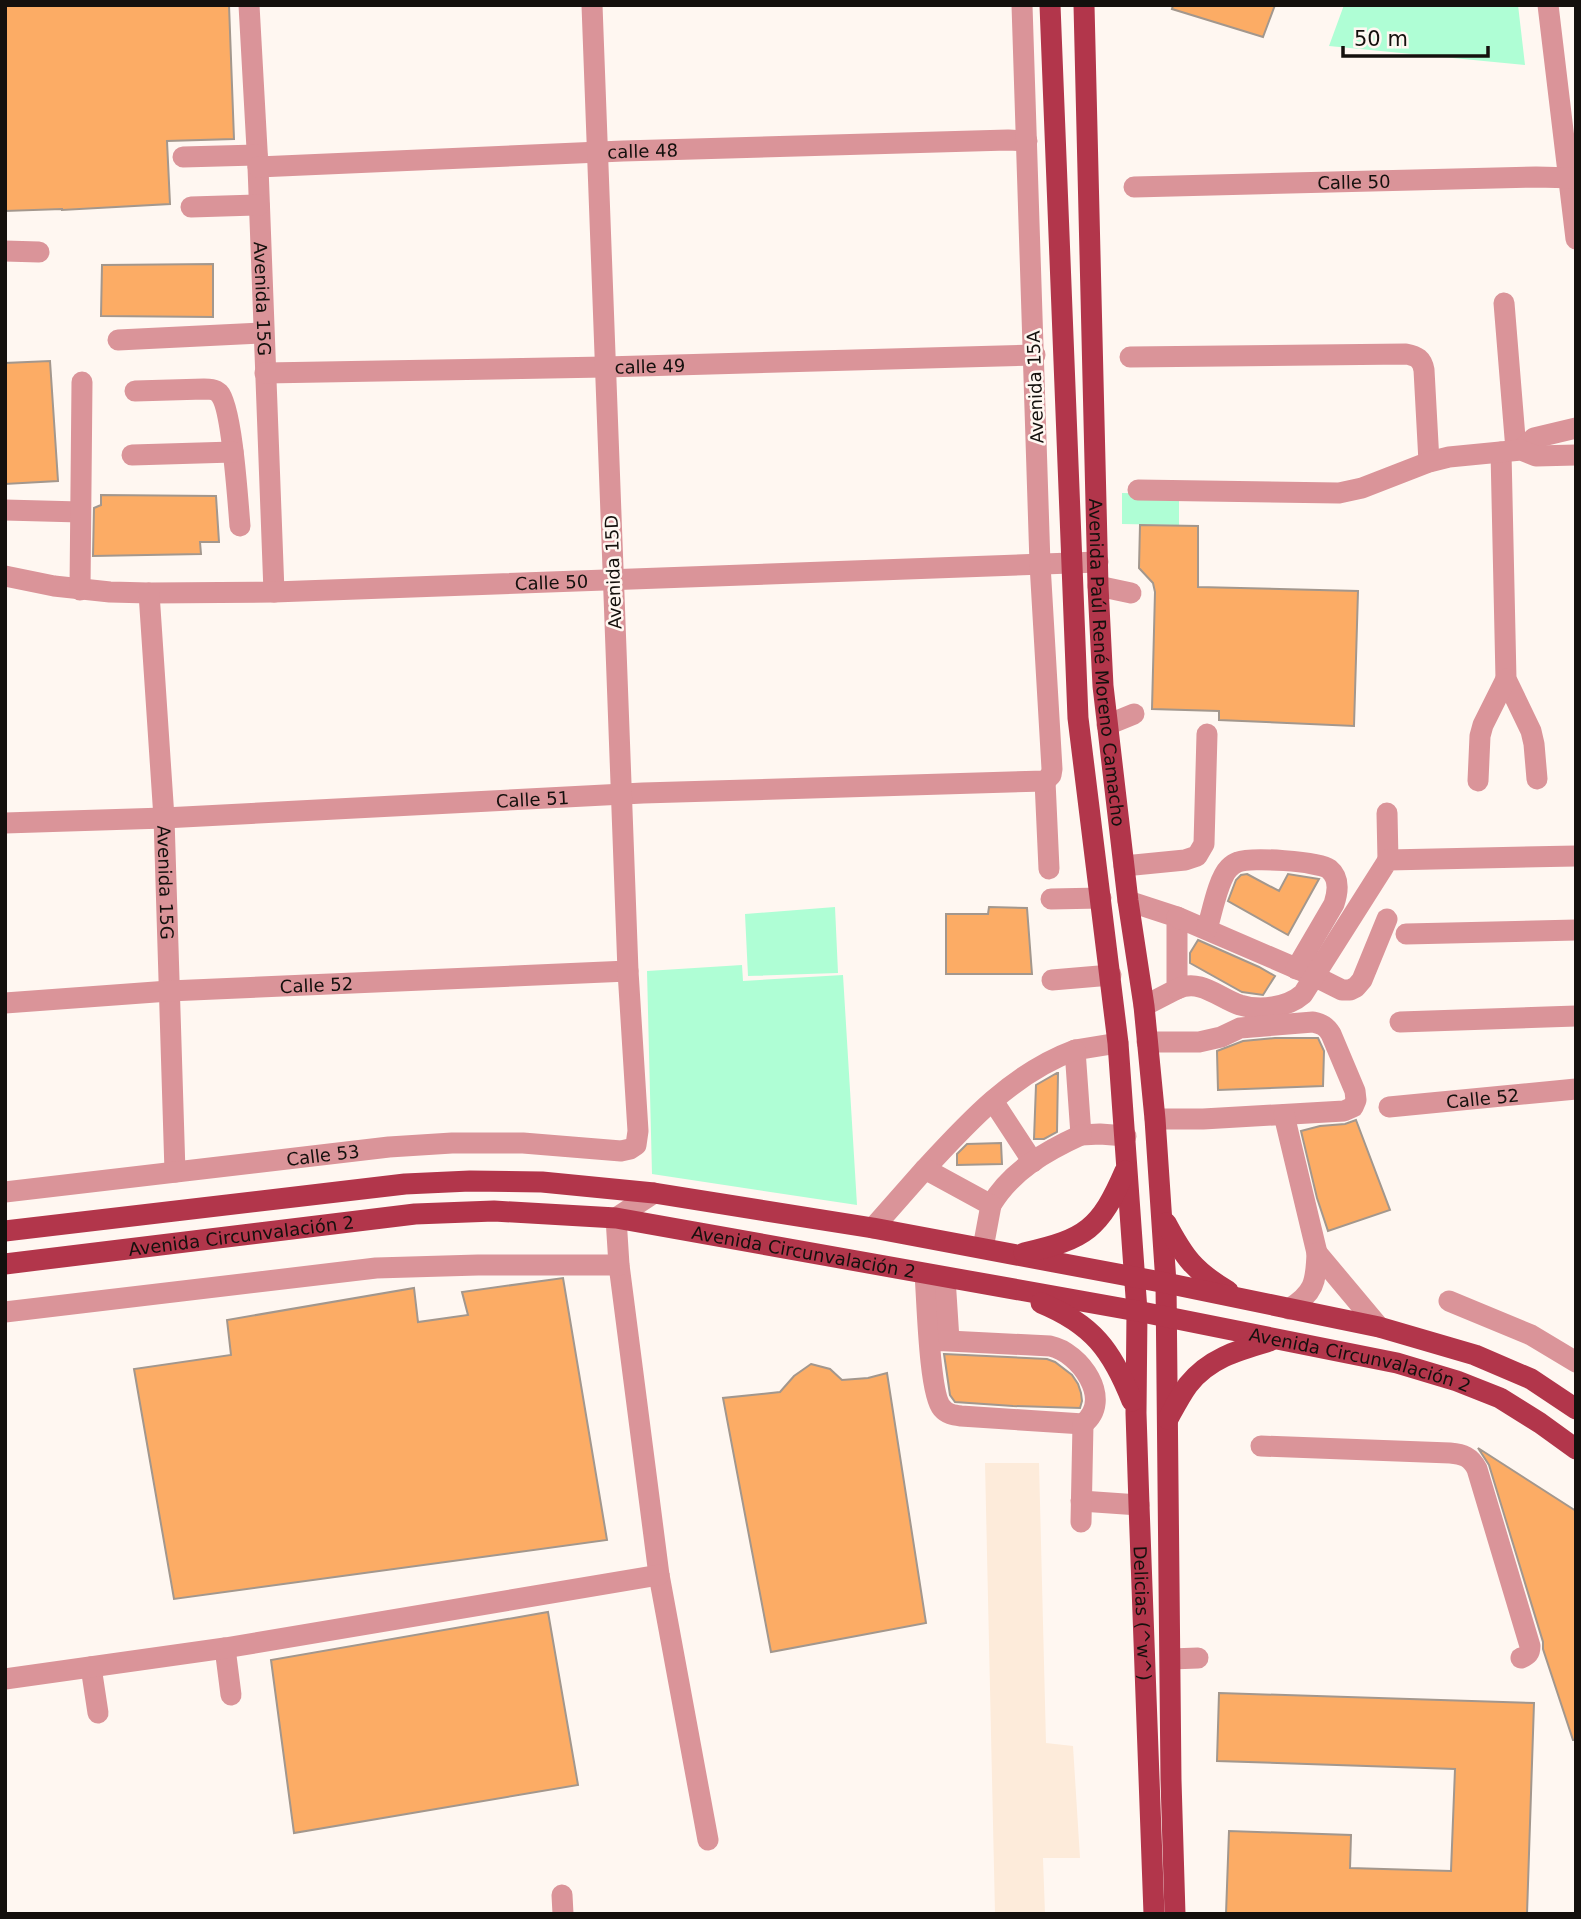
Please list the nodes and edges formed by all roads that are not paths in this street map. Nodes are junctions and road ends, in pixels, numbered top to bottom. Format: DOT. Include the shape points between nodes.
graph roads {
  1 [pos="249,5"];
  2 [pos="592,5"];
  3 [pos="1022,5"];
  4 [pos="1050,5"];
  5 [pos="1084,5"];
  6 [pos="1548,5"];
  7 [pos="1027,141"];
  8 [pos="597,152"];
  9 [pos="183,157"];
  10 [pos="257,161"];
  11 [pos="1572,178"];
  12 [pos="1134,187"];
  13 [pos="259,205"];
  14 [pos="191,207"];
  15 [pos="1576,239"];
  16 [pos="5,251"];
  17 [pos="39,252"];
  18 [pos="1504,303"];
  19 [pos="263,333"];
  20 [pos="118,340"];
  21 [pos="1035,355"];
  22 [pos="1130,357"];
  23 [pos="605,367"];
  24 [pos="265,373"];
  25 [pos="82,382"];
  26 [pos="135,391"];
  27 [pos="228,419"];
  28 [pos="267,419"];
  29 [pos="1576,428"];
  30 [pos="1513,451"];
  31 [pos="233,452"];
  32 [pos="132,455"];
  33 [pos="1576,455"];
  34 [pos="1429,462"];
  35 [pos="1138,490"];
  36 [pos="5,510"];
  37 [pos="80,512"];
  38 [pos="240,526"];
  39 [pos="1098,562"];
  40 [pos="1073,563"];
  41 [pos="1040,564"];
  42 [pos="5,576"];
  43 [pos="613,579"];
  44 [pos="1098,586"];
  45 [pos="80,590"];
  46 [pos="274,592"];
  47 [pos="149,593"];
  48 [pos="1131,593"];
  49 [pos="1506,679"];
  50 [pos="1134,714"];
  51 [pos="1107,725"];
  52 [pos="1207,734"];
  53 [pos="1049,775"];
  54 [pos="1536,779"];
  55 [pos="1478,781"];
  56 [pos="622,794"];
  57 [pos="1387,813"];
  58 [pos="164,818"];
  59 [pos="5,823"];
  60 [pos="1576,856"];
  61 [pos="1388,860"];
  62 [pos="1124,866"];
  63 [pos="1049,869"];
  64 [pos="1101,898"];
  65 [pos="1051,899"];
  66 [pos="1128,901"];
  67 [pos="1177,917"];
  68 [pos="1387,919"];
  69 [pos="1207,929"];
  70 [pos="1576,930"];
  71 [pos="1406,934"];
  72 [pos="628,971"];
  73 [pos="1305,972"];
  74 [pos="1111,975"];
  75 [pos="1052,980"];
  76 [pos="1177,989"];
  77 [pos="169,991"];
  78 [pos="5,1003"];
  79 [pos="1144,1006"];
  80 [pos="1576,1016"];
  81 [pos="1400,1022"];
  82 [pos="1147,1042"];
  83 [pos="1118,1044"];
  84 [pos="1075,1050"];
  85 [pos="1576,1089"];
  86 [pos="993,1101"];
  87 [pos="1389,1107"];
  88 [pos="1284,1115"];
  89 [pos="1155,1119"];
  90 [pos="1081,1135"];
  91 [pos="1126,1136"];
  92 [pos="637,1139"];
  93 [pos="1033,1162"];
  94 [pos="1127,1165"];
  95 [pos="925,1169"];
  96 [pos="175,1172"];
  97 [pos="5,1192"];
  98 [pos="654,1193"];
  99 [pos="991,1205"];
  100 [pos="1161,1213"];
  101 [pos="615,1218"];
  102 [pos="873,1228"];
  103 [pos="5,1231"];
  104 [pos="983,1248"];
  105 [pos="1317,1253"];
  106 [pos="1017,1255"];
  107 [pos="5,1264"];
  108 [pos="619,1265"];
  109 [pos="935,1276"];
  110 [pos="1133,1277"];
  111 [pos="1166,1283"];
  112 [pos="1010,1290"];
  113 [pos="1449,1301"];
  114 [pos="1283,1308"];
  115 [pos="1137,1311"];
  116 [pos="5,1312"];
  117 [pos="1167,1318"];
  118 [pos="1378,1327"];
  119 [pos="939,1340"];
  120 [pos="1276,1340"];
  121 [pos="1576,1362"];
  122 [pos="1576,1409"];
  123 [pos="1136,1413"];
  124 [pos="1168,1419"];
  125 [pos="1083,1424"];
  126 [pos="1261,1447"];
  127 [pos="1576,1449"];
  128 [pos="1139,1505"];
  129 [pos="659,1575"];
  130 [pos="225,1647"];
  131 [pos="1198,1658"];
  132 [pos="1521,1658"];
  133 [pos="1171,1659"];
  134 [pos="91,1667"];
  135 [pos="6,1674"];
  136 [pos="231,1695"];
  137 [pos="98,1713"];
  138 [pos="708,1840"];
  139 [pos="1154,1914"];
  140 [pos="1175,1914"];
  1 -- 10 [label="street, Avenida 15G"];
  2 -- 8 [label="street, Avenida 15D"];
  3 -- 7 [label="street, Avenida 15A"];
  4 -- 40 [label="main road, Avenida Paúl René Moreno Camacho"];
  5 -- 39 [label="main road, Avenida Paúl René Moreno Camacho"];
  6 -- 11 [label="street"];
  7 -- 8 [label="street, calle 48"];
  7 -- 21 [label="street, Avenida 15A"];
  8 -- 10 [label="street, calle 48"];
  8 -- 23 [label="street, Avenida 15D"];
  9 -- 10 [label="street, calle 48"];
  10 -- 13 [label="street, Avenida 15G"];
  11 -- 12 [label="street, Calle 50"];
  11 -- 15 [label="street"];
  13 -- 14 [label="street"];
  13 -- 19 [label="street, Avenida 15G"];
  16 -- 17 [label="street"];
  18 -- 30 [label="street"];
  19 -- 20 [label="street"];
  19 -- 24 [label="street, Avenida 15G"];
  21 -- 23 [label="street, calle 49"];
  21 -- 41 [label="street, Avenida 15A"];
  22 -- 34 [label="street" via="1414,355 1424,370"];
  23 -- 24 [label="street, calle 49"];
  23 -- 43 [label="street, Avenida 15D"];
  24 -- 28 [label="street, Avenida 15G"];
  25 -- 37 [label="street"];
  26 -- 27 [label="street" via="215,390"];
  27 -- 28 [label="street"];
  27 -- 31 [label="street"];
  28 -- 46 [label="street, Avenida 15G"];
  29 -- 30 [label="street" via="1534,438"];
  30 -- 33 [label="street" via="1536,456"];
  30 -- 34 [label="street"];
  30 -- 49 [label="street"];
  31 -- 32 [label="street"];
  31 -- 38 [label="street"];
  34 -- 35 [label="street" via="1339,493"];
  36 -- 37 [label="street"];
  37 -- 45 [label="street"];
  39 -- 40 [label="street, Calle 50"];
  39 -- 44 [label="main road, Avenida Paúl René Moreno Camacho"];
  40 -- 41 [label="street, Calle 50"];
  40 -- 64 [label="main road, Avenida Paúl René Moreno Camacho" via="1078,718"];
  41 -- 43 [label="street, Calle 50"];
  41 -- 53 [label="street, Avenida 15A"];
  42 -- 45 [label="street, Calle 50"];
  43 -- 46 [label="street, Calle 50"];
  43 -- 56 [label="street, Avenida 15D"];
  44 -- 48 [label="street"];
  44 -- 51 [label="main road, Avenida Paúl René Moreno Camacho"];
  45 -- 47 [label="street, Calle 50"];
  46 -- 47 [label="street, Calle 50"];
  47 -- 58 [label="street, Avenida 15G"];
  49 -- 54 [label="street" via="1531,731"];
  49 -- 55 [label="street" via="1479,736"];
  50 -- 51 [label="street"];
  51 -- 62 [label="main road, Avenida Paúl René Moreno Camacho"];
  52 -- 62 [label="street" via="1204,844 1197,856"];
  53 -- 56 [label="street, Calle 51"];
  53 -- 63 [label="street, Avenida 15A"];
  56 -- 58 [label="street, Calle 51"];
  56 -- 72 [label="street, Avenida 15D"];
  57 -- 61 [label="street"];
  58 -- 59 [label="street, Calle 51"];
  58 -- 77 [label="street, Avenida 15G"];
  60 -- 61 [label="street"];
  61 -- 73 [label="street"];
  62 -- 66 [label="main road, Avenida Paúl René Moreno Camacho"];
  64 -- 65 [label="street"];
  64 -- 74 [label="main road, Avenida Paúl René Moreno Camacho"];
  66 -- 67 [label="street"];
  66 -- 79 [label="main road, Avenida Paúl René Moreno Camacho"];
  67 -- 69 [label="street"];
  67 -- 76 [label="street"];
  68 -- 73 [label="street" via="1356,987 1342,990"];
  69 -- 73 [label="street"];
  69 -- 73 [label="street" via="1223,874 1237,862 1321,865 1335,876 1337,895"];
  70 -- 71 [label="street"];
  72 -- 77 [label="street, Calle 52"];
  72 -- 92 [label="street, Avenida 15D"];
  73 -- 76 [label="street" via="1303,993 1282,1006 1246,1007 1201,986"];
  74 -- 75 [label="street"];
  74 -- 83 [label="main road, Avenida Paúl René Moreno Camacho"];
  76 -- 79 [label="street"];
  77 -- 78 [label="street, Calle 52"];
  77 -- 96 [label="street, Avenida 15G"];
  79 -- 82 [label="main road, Avenida Paúl René Moreno Camacho"];
  80 -- 81 [label="street"];
  82 -- 88 [label="street" via="1199,1042 1260,1026 1313,1022 1327,1027 1352,1082 1353,1107"];
  82 -- 89 [label="main road, Avenida Paúl René Moreno Camacho"];
  83 -- 84 [label="street"];
  83 -- 91 [label="main road, Avenida Paúl René Moreno Camacho"];
  84 -- 86 [label="street" via="1027,1073"];
  84 -- 90 [label="street"];
  85 -- 87 [label="street, Calle 52"];
  86 -- 93 [label="street"];
  86 -- 95 [label="street"];
  88 -- 89 [label="street"];
  88 -- 105 [label="street"];
  89 -- 100 [label="main road, Avenida Paúl René Moreno Camacho"];
  90 -- 91 [label="street"];
  90 -- 93 [label="street"];
  91 -- 94 [label="main road, Avenida Paúl René Moreno Camacho"];
  92 -- 96 [label="street, Calle 53" via="636,1145 621,1151 452,1143"];
  93 -- 99 [label="street" via="1000,1190"];
  94 -- 106 [label="main road" via="1113,1200 1083,1234"];
  94 -- 110 [label="main road, Avenida Paúl René Moreno Camacho"];
  95 -- 99 [label="street"];
  95 -- 102 [label="street"];
  96 -- 97 [label="street, Calle 53"];
  98 -- 101 [label="street"];
  98 -- 102 [label="main road, Avenida Circunvalación 2"];
  98 -- 103 [label="main road, Avenida Circunvalación 2" via="542,1182 405,1184"];
  99 -- 104 [label="street"];
  100 -- 111 [label="main road, Avenida Paúl René Moreno Camacho"];
  100 -- 114 [label="main road" via="1181,1251 1202,1274 1234,1294"];
  101 -- 107 [label="main road, Avenida Circunvalación 2" via="494,1211 415,1214"];
  101 -- 108 [label="street"];
  101 -- 109 [label="main road, Avenida Circunvalación 2"];
  102 -- 104 [label="main road, Avenida Circunvalación 2"];
  104 -- 106 [label="main road, Avenida Circunvalación 2"];
  105 -- 114 [label="street" via="1310,1291 1304,1299"];
  105 -- 118 [label="street"];
  106 -- 110 [label="main road, Avenida Circunvalación 2"];
  108 -- 116 [label="street" via="376,1268"];
  108 -- 129 [label="street"];
  109 -- 112 [label="main road, Avenida Circunvalación 2"];
  109 -- 119 [label="street"];
  110 -- 111 [label="main road, Avenida Circunvalación 2"];
  110 -- 115 [label="main road, Avenida Paúl René Moreno Camacho"];
  111 -- 114 [label="main road, Avenida Circunvalación 2"];
  111 -- 117 [label="main road, Avenida Paúl René Moreno Camacho"];
  112 -- 115 [label="main road, Avenida Circunvalación 2"];
  112 -- 123 [label="main road" via="1057,1310 1093,1334 1119,1370"];
  113 -- 121 [label="street" via="1531,1335"];
  114 -- 118 [label="main road, Avenida Circunvalación 2"];
  115 -- 117 [label="main road, Avenida Circunvalación 2"];
  115 -- 123 [label="main road, Delicias (^w^)"];
  117 -- 120 [label="main road, Avenida Circunvalación 2"];
  117 -- 124 [label="main road, Delicias (^w^)"];
  118 -- 122 [label="main road, Avenida Circunvalación 2" via="1505,1367"];
  119 -- 125 [label="street" via="937,1400 950,1415"];
  119 -- 125 [label="street" via="1060,1348 1093,1387 1094,1413"];
  120 -- 124 [label="main road" via="1240,1349 1207,1366"];
  120 -- 127 [label="main road, Avenida Circunvalación 2" via="1396,1363 1457,1381 1500,1398"];
  123 -- 128 [label="main road, Delicias (^w^)"];
  124 -- 133 [label="main road, Delicias (^w^)"];
  125 -- 128 [label="street" via="1081,1512"];
  126 -- 132 [label="street" via="1467,1456 1477,1469 1530,1646 1530,1652"];
  128 -- 139 [label="main road, Delicias (^w^)"];
  129 -- 130 [label="street"];
  129 -- 138 [label="street"];
  130 -- 134 [label="street"];
  130 -- 136 [label="street"];
  131 -- 133 [label="street"];
  133 -- 140 [label="main road, Delicias (^w^)"];
  134 -- 135 [label="street"];
  134 -- 137 [label="street"];
}
